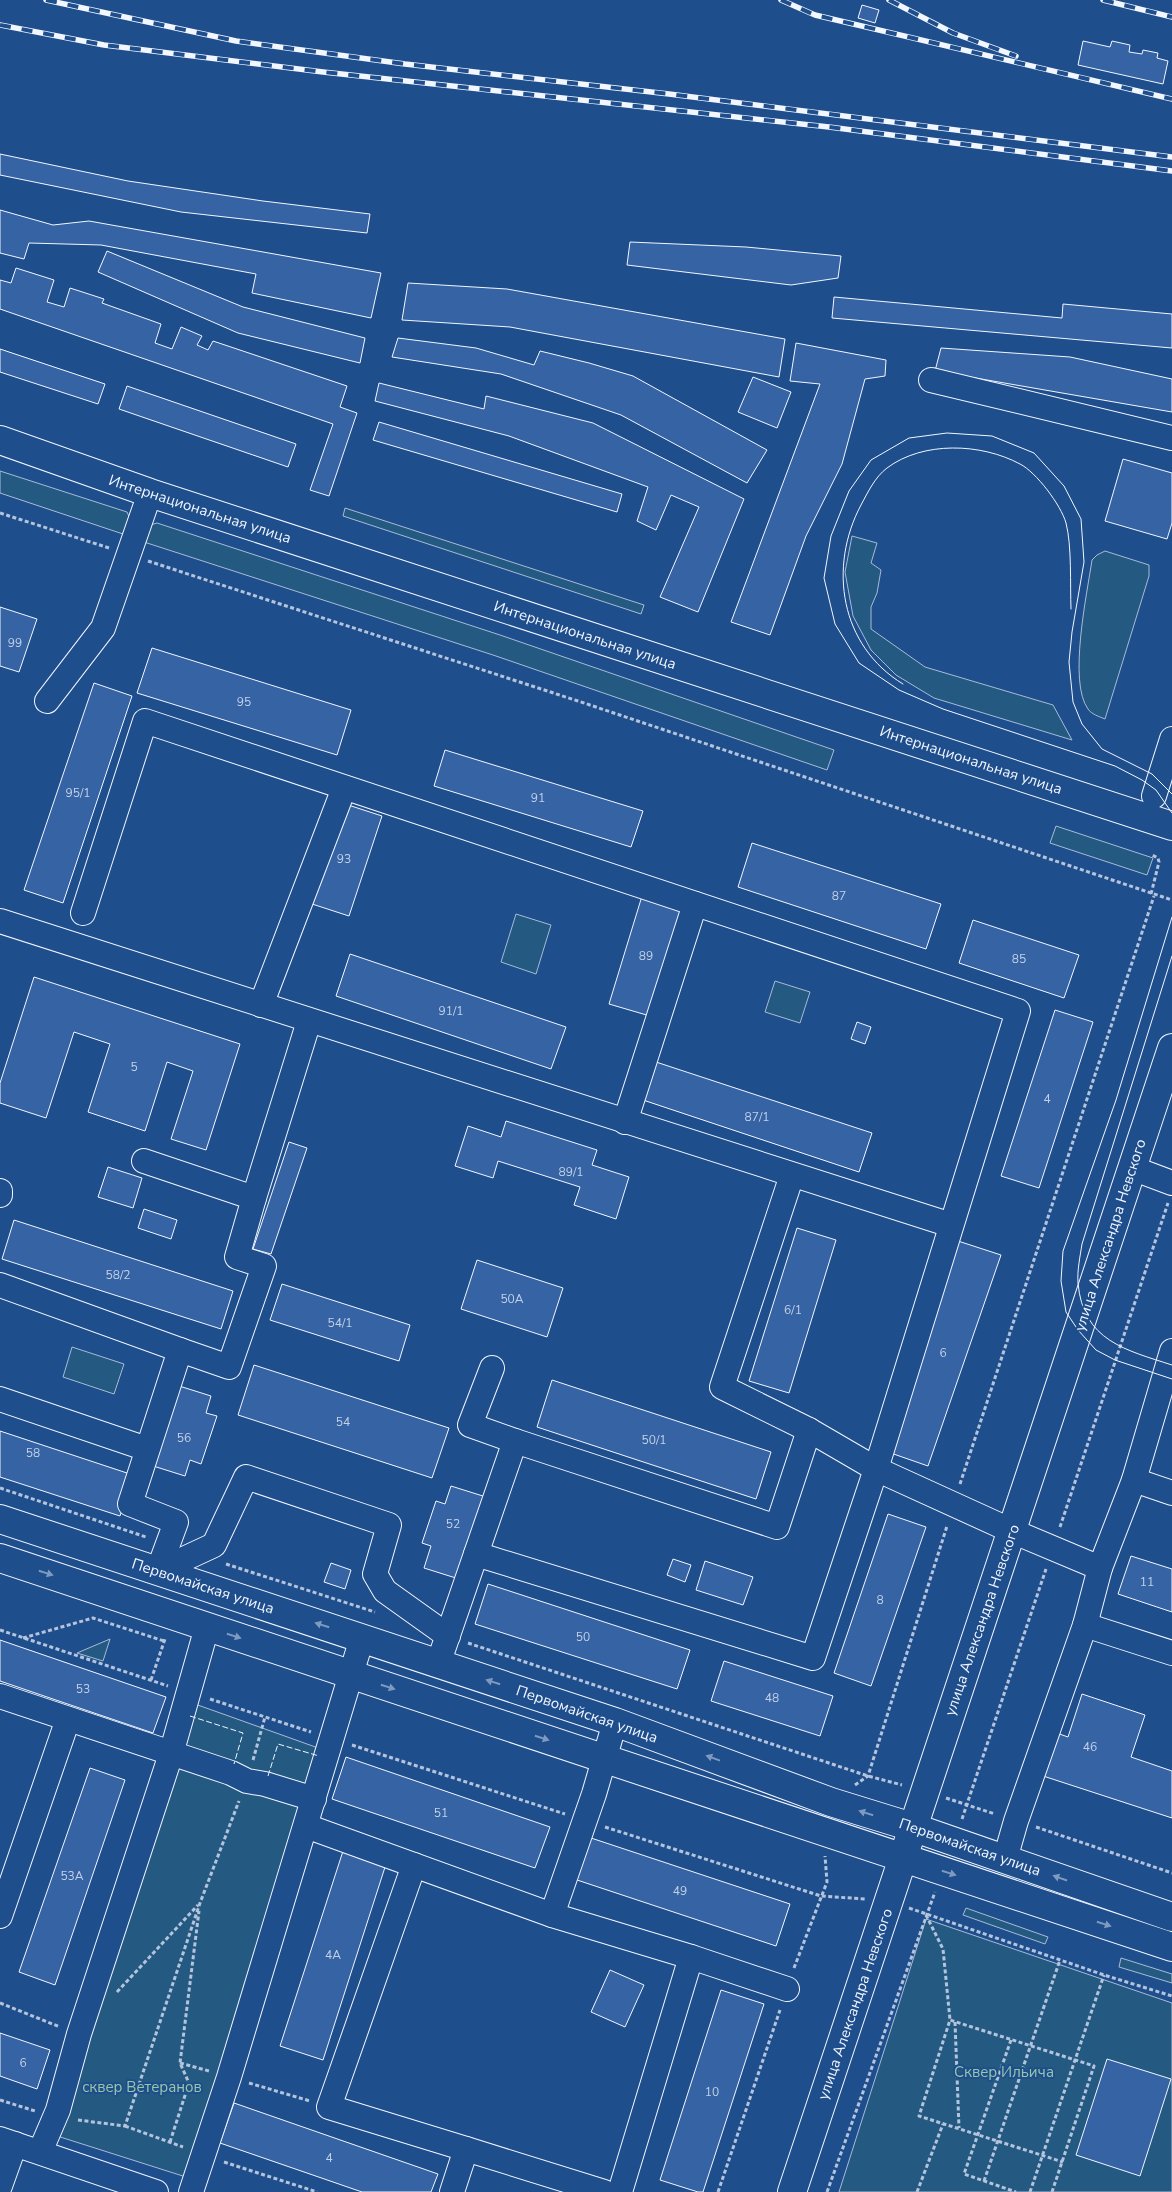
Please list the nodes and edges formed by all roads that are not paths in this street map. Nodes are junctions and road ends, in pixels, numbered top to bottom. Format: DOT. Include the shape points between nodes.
graph roads {
  1 [pos="930,380"];
  2 [pos="1172,438"];
  3 [pos="0,440"];
  4 [pos="150,493"];
  5 [pos="47,701"];
  6 [pos="1172,739"];
  7 [pos="344,788"];
  8 [pos="1154,796"];
  9 [pos="1172,826"];
  10 [pos="695,904"];
  11 [pos="84,913"];
  12 [pos="0,921"];
  13 [pos="261,1005"];
  14 [pos="310,1021"];
  15 [pos="1172,1048"];
  16 [pos="625,1122"];
  17 [pos="144,1161"];
  18 [pos="1132,1168"];
  19 [pos="792,1175"];
  20 [pos="0,1191"];
  21 [pos="1170,1191"];
  22 [pos="0,1195"];
  23 [pos="254,1198"];
  24 [pos="952,1225"];
  25 [pos="0,1285"];
  26 [pos="180,1350"];
  27 [pos="1172,1351"];
  28 [pos="492,1368"];
  29 [pos="0,1399"];
  30 [pos="809,1430"];
  31 [pos="515,1442"];
  32 [pos="147,1449"];
  33 [pos="876,1469"];
  34 [pos="1134,1480"];
  35 [pos="1172,1493"];
  36 [pos="0,1519"];
  37 [pos="1012,1531"];
  38 [pos="476,1554"];
  39 [pos="0,1558"];
  40 [pos="1100,1568"];
  41 [pos="158,1571"];
  42 [pos="1085,1624"];
  43 [pos="207,1627"];
  44 [pos="448,1636"];
  45 [pos="362,1638"];
  46 [pos="1172,1653"];
  47 [pos="438,1664"];
  48 [pos="351,1674"];
  49 [pos="0,1696"];
  50 [pos="68,1719"];
  51 [pos="615,1722"];
  52 [pos="172,1754"];
  53 [pos="603,1758"];
  54 [pos="314,1799"];
  55 [pos="306,1826"];
  56 [pos="912,1827"];
  57 [pos="903,1858"];
  58 [pos="1005,1859"];
  59 [pos="414,1865"];
  60 [pos="552,1915"];
  61 [pos="0,1916"];
  62 [pos="1172,1917"];
  63 [pos="1172,1947"];
  64 [pos="692,1957"];
  65 [pos="787,1989"];
  66 [pos="8,2141"];
  67 [pos="466,2148"];
  68 [pos="40,2152"];
  69 [pos="0,2186"];
  70 [pos="156,2192"];
  71 [pos="191,2192"];
  72 [pos="452,2192"];
  73 [pos="604,2192"];
  74 [pos="620,2192"];
  75 [pos="792,2192"];
  1 -- 2 [label="street"];
  3 -- 4 [label="main road, Интернациональная улица"];
  4 -- 5 [label="street" via="103,628"];
  4 -- 9 [label="main road, Интернациональная улица"];
  6 -- 8 [label="street"];
  7 -- 10 [label="street"];
  7 -- 11 [label="street" via="145,722"];
  7 -- 13 [label="street"];
  10 -- 16 [label="street"];
  10 -- 24 [label="street" via="1018,1011"];
  12 -- 13 [label="street"];
  13 -- 14 [label="street"];
  14 -- 16 [label="street"];
  14 -- 23 [label="street"];
  15 -- 18 [label="main road, улица Александра Невского"];
  16 -- 19 [label="street"];
  17 -- 23 [label="street"];
  18 -- 21 [label="street"];
  18 -- 37 [label="main road, улица Александра Невского"];
  19 -- 24 [label="street"];
  19 -- 30 [label="street" via="722,1387"];
  20 -- 22 [label="street"];
  23 -- 26 [label="street" via="237,1257 264,1266 229,1367"];
  24 -- 33 [label="street"];
  25 -- 26 [label="street"];
  26 -- 32 [label="street"];
  27 -- 34 [label="street"];
  28 -- 31 [label="street" via="470,1425"];
  29 -- 32 [label="street"];
  30 -- 31 [label="street" via="778,1528"];
  30 -- 33 [label="street"];
  31 -- 38 [label="street"];
  32 -- 41 [label="street" via="130,1504 176,1522"];
  33 -- 37 [label="street"];
  33 -- 38 [label="street" via="813,1658"];
  34 -- 35 [label="street"];
  34 -- 40 [label="street"];
  36 -- 41 [label="main road, Первомайская улица"];
  37 -- 40 [label="street"];
  37 -- 56 [label="main road, улица Александра Невского"];
  38 -- 44 [label="street"];
  39 -- 43 [label="main road, Первомайская улица, one-way"];
  40 -- 42 [label="street"];
  41 -- 44 [label="street" via="214,1545 246,1477 388,1525 376,1574 385,1591"];
  45 -- 41 [label="main road, Первомайская улица, one-way"];
  42 -- 46 [label="street"];
  42 -- 58 [label="street"];
  43 -- 48 [label="main road, Первомайская улица, one-way"];
  43 -- 52 [label="street"];
  44 -- 47 [label="street"];
  45 -- 47 [label="main road, Первомайская улица"];
  45 -- 48 [label="street"];
  51 -- 47 [label="main road, Первомайская улица, one-way"];
  48 -- 53 [label="main road, Первомайская улица, one-way"];
  48 -- 54 [label="street"];
  49 -- 50 [label="street"];
  50 -- 52 [label="street"];
  50 -- 61 [label="street"];
  51 -- 53 [label="street"];
  56 -- 51 [label="main road, Первомайская улица, one-way" via="831,1802"];
  52 -- 54 [label="street" via="247,1781"];
  52 -- 68 [label="street" via="78,2034 55,2118"];
  53 -- 57 [label="main road, Первомайская улица"];
  53 -- 60 [label="street"];
  54 -- 55 [label="street"];
  55 -- 59 [label="street"];
  55 -- 71 [label="street"];
  56 -- 57 [label="main road, улица Александра Невского"];
  56 -- 58 [label="main road, Первомайская улица"];
  57 -- 63 [label="main road, Первомайская улица, one-way"];
  57 -- 75 [label="main road, улица Александра Невского"];
  62 -- 58 [label="main road, Первомайская улица, one-way"];
  59 -- 60 [label="street"];
  59 -- 67 [label="street" via="330,2107"];
  60 -- 64 [label="street"];
  64 -- 65 [label="street"];
  64 -- 74 [label="street"];
  66 -- 68 [label="street"];
  66 -- 69 [label="street"];
  67 -- 72 [label="street"];
  67 -- 73 [label="street"];
  68 -- 70 [label="street"];
}
